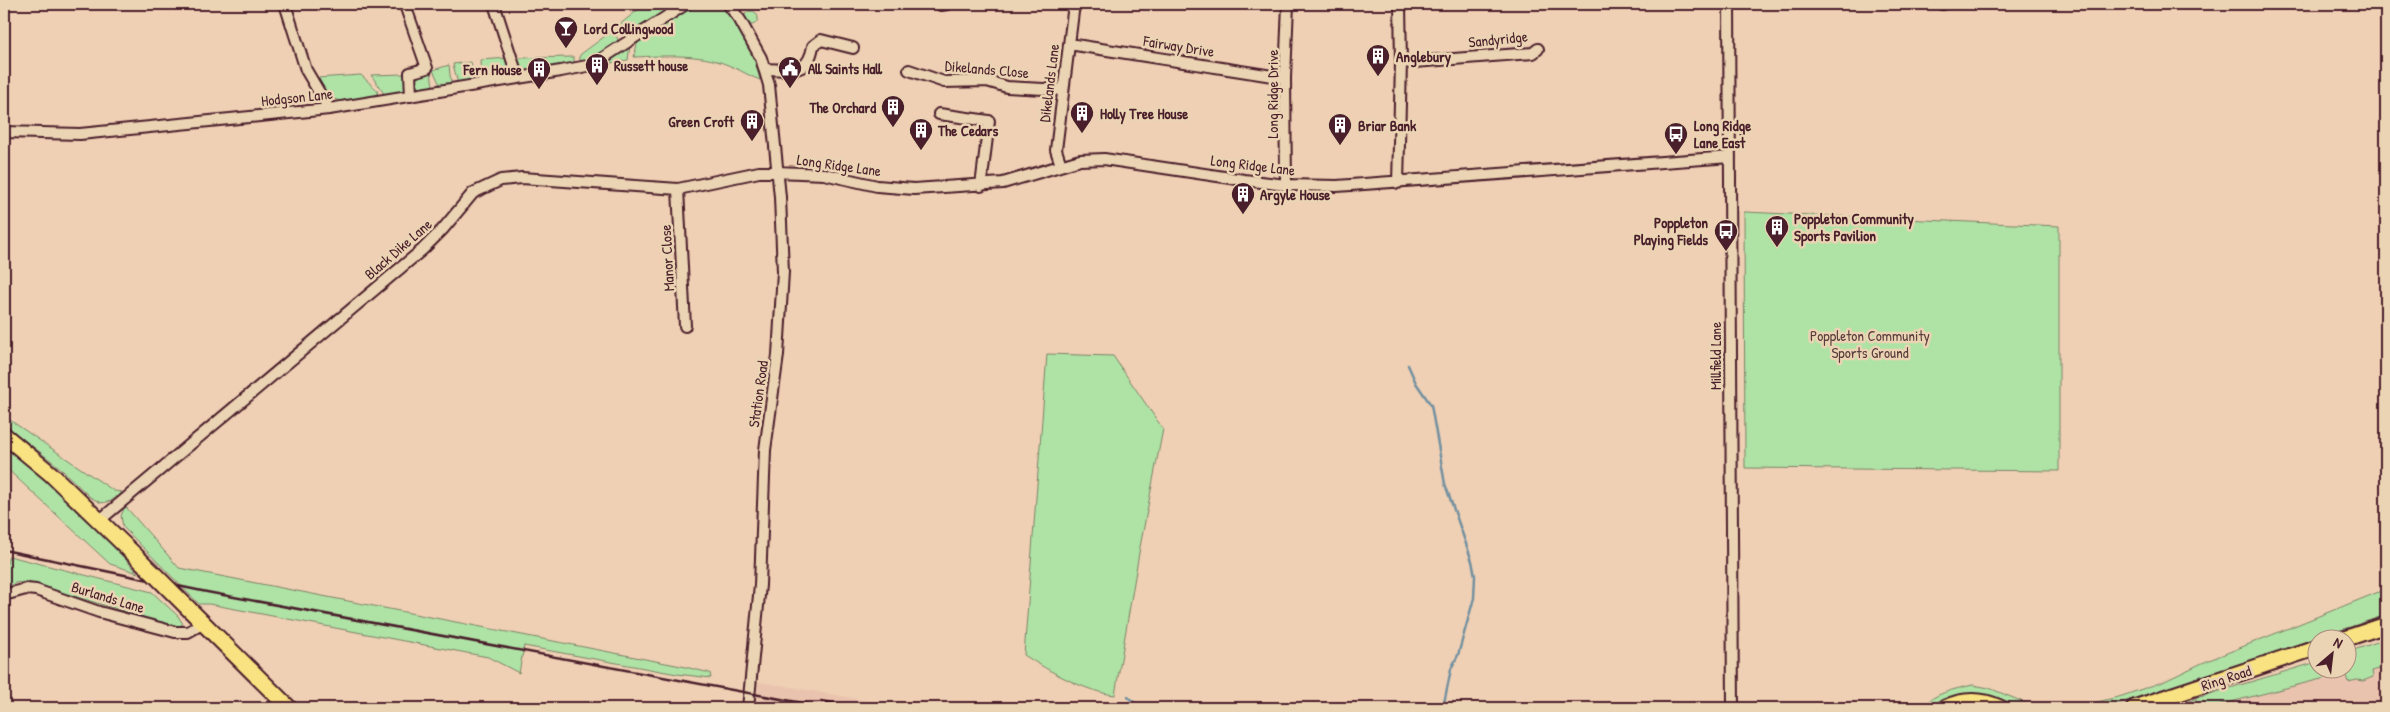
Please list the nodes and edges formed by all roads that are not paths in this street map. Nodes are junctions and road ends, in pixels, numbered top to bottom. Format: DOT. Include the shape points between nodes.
graph roads {
  1 [pos="285,4"];
  2 [pos="494,4"];
  3 [pos="686,4"];
  4 [pos="728,4"];
  5 [pos="1071,4"];
  6 [pos="1288,4"];
  7 [pos="1400,4"];
  8 [pos="1729,4"];
  9 [pos="406,8"];
  10 [pos="1069,44"];
  11 [pos="853,48"];
  12 [pos="1538,49"];
  13 [pos="1401,63"];
  14 [pos="764,69"];
  15 [pos="909,70"];
  16 [pos="518,78"];
  17 [pos="1286,78"];
  18 [pos="1063,90"];
  19 [pos="411,96"];
  20 [pos="329,109"];
  21 [pos="939,114"];
  22 [pos="4,132"];
  23 [pos="1730,157"];
  24 [pos="1061,165"];
  25 [pos="777,172"];
  26 [pos="1398,183"];
  27 [pos="1286,185"];
  28 [pos="981,186"];
  29 [pos="678,189"];
  30 [pos="685,326"];
  31 [pos="4,435"];
  32 [pos="100,520"];
  33 [pos="4,595"];
  34 [pos="204,624"];
  35 [pos="2386,625"];
  36 [pos="2358,635"];
  37 [pos="2308,651"];
  38 [pos="289,708"];
  39 [pos="748,708"];
  40 [pos="1733,708"];
  41 [pos="1945,708"];
  42 [pos="2000,708"];
  43 [pos="2134,708"];
  1 -- 20 [label="street" via="306,70"];
  2 -- 16 [label="street"];
  3 -- 16 [label="street, Hodgson Lane" via="592,65"];
  4 -- 14 [label="street, Station Road" via="740,20"];
  5 -- 10 [label="street, Dikelands Lane"];
  6 -- 17 [label="street, Long Ridge Drive"];
  7 -- 13 [label="street"];
  8 -- 23 [label="street, Millfield Lane"];
  9 -- 19 [label="street" via="427,68 410,73"];
  10 -- 17 [label="street, Fairway Drive"];
  10 -- 18 [label="street, Dikelands Lane"];
  11 -- 14 [label="street" via="821,40 813,46 809,62 799,70"];
  12 -- 13 [label="street, Sandyridge" via="1533,53"];
  13 -- 26 [label="street"];
  14 -- 25 [label="street, Station Road" via="769,84"];
  15 -- 18 [label="street, Dikelands Close" via="944,82 987,81 1007,87"];
  16 -- 19 [label="street, Hodgson Lane"];
  17 -- 27 [label="street, Long Ridge Drive"];
  18 -- 24 [label="street, Dikelands Lane" via="1056,150"];
  19 -- 20 [label="street, Hodgson Lane"];
  20 -- 22 [label="street, Hodgson Lane" via="80,134"];
  21 -- 28 [label="street" via="988,121"];
  23 -- 26 [label="street, Long Ridge Lane"];
  23 -- 40 [label="street, Millfield Lane"];
  24 -- 27 [label="street, Long Ridge Lane" via="1104,159"];
  24 -- 28 [label="street, Long Ridge Lane" via="1003,183"];
  25 -- 28 [label="street, Long Ridge Lane" via="824,174 877,186 914,189"];
  25 -- 29 [label="street, Black Dike Lane" via="759,172"];
  25 -- 39 [label="street, Station Road" via="782,226 782,298 765,450 759,604"];
  26 -- 27 [label="street, Long Ridge Lane"];
  29 -- 30 [label="street, Manor Close"];
  29 -- 32 [label="street, Black Dike Lane" via="522,178 501,180 473,194 422,250"];
  31 -- 32 [label="highway"];
  32 -- 34 [label="highway, bridge"];
  33 -- 34 [label="street, Burlands Lane" via="26,589 36,590 99,612 175,632 188,632"];
  34 -- 38 [label="highway"];
  35 -- 36 [label="highway"];
  37 -- 43 [label="highway, Ring Road"];
  41 -- 42 [label="highway" via="1968,701"];
}
